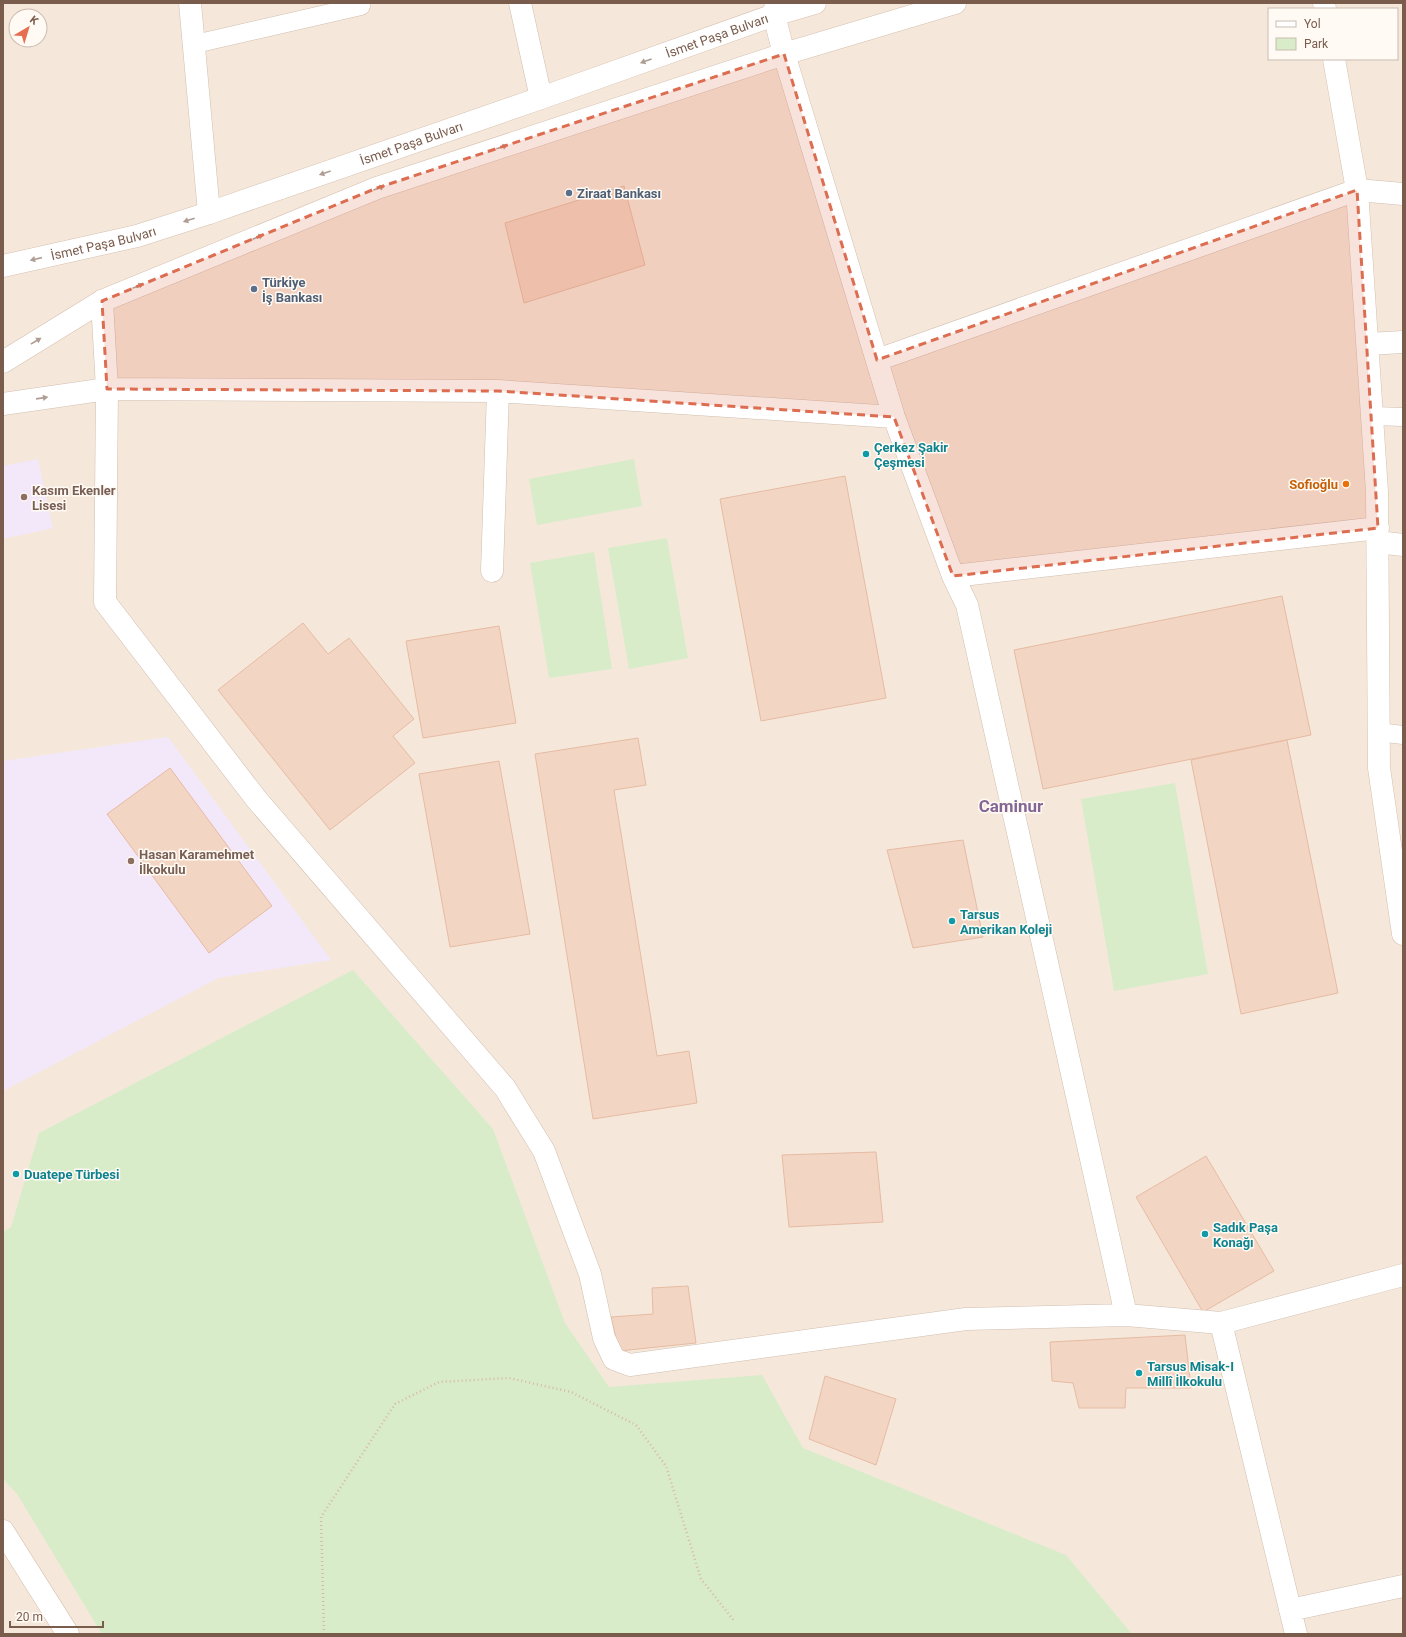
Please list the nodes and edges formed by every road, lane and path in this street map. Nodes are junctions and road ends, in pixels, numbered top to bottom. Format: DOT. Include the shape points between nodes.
graph roads {
  1 [pos="190,3"];
  2 [pos="520,3"];
  3 [pos="815,3"];
  4 [pos="955,3"];
  5 [pos="361,6"];
  6 [pos="775,9"];
  7 [pos="194,44"];
  8 [pos="784,54"];
  9 [pos="1334,60"];
  10 [pos="541,98"];
  11 [pos="1357,190"];
  12 [pos="1403,194"];
  13 [pos="209,213"];
  14 [pos="3,266"];
  15 [pos="102,301"];
  16 [pos="1403,342"];
  17 [pos="1368,344"];
  18 [pos="877,360"];
  19 [pos="3,362"];
  20 [pos="107,389"];
  21 [pos="498,391"];
  22 [pos="3,404"];
  23 [pos="1373,416"];
  24 [pos="894,417"];
  25 [pos="1403,417"];
  26 [pos="1378,535"];
  27 [pos="1403,545"];
  28 [pos="492,571"];
  29 [pos="953,576"];
  30 [pos="1378,732"];
  31 [pos="1403,735"];
  32 [pos="1403,934"];
  33 [pos="1403,1275"];
  34 [pos="1126,1315"];
  35 [pos="1221,1323"];
  36 [pos="3,1531"];
  37 [pos="1403,1586"];
  38 [pos="1290,1610"];
  39 [pos="735,1622"];
  40 [pos="68,1634"];
  41 [pos="324,1634"];
  42 [pos="1296,1634"];
  1 -- 7 [label="street"];
  2 -- 10 [label="street"];
  3 -- 6 [label="street, İsmet Paşa Bulvarı"];
  4 -- 8 [label="street"];
  5 -- 7 [label="lane"];
  6 -- 8 [label="street"];
  6 -- 10 [label="street, İsmet Paşa Bulvarı, one-way"];
  7 -- 13 [label="street"];
  15 -- 8 [label="street, one-way" via="377,188"];
  8 -- 18 [label="street"];
  9 -- 11 [label="street"];
  10 -- 13 [label="street, İsmet Paşa Bulvarı, one-way"];
  11 -- 12 [label="street"];
  11 -- 17 [label="street"];
  11 -- 18 [label="street"];
  13 -- 14 [label="street, İsmet Paşa Bulvarı, one-way" via="137,236"];
  19 -- 15 [label="street, one-way"];
  15 -- 20 [label="street"];
  16 -- 17 [label="street"];
  17 -- 23 [label="street"];
  18 -- 24 [label="street"];
  20 -- 21 [label="street"];
  22 -- 20 [label="street, one-way"];
  20 -- 34 [label="street" via="105,602 257,800 505,1088 544,1152 590,1274 604,1338 614,1359 630,1365 966,1319"];
  21 -- 24 [label="street"];
  21 -- 28 [label="street"];
  23 -- 25 [label="lane"];
  23 -- 26 [label="street"];
  24 -- 29 [label="street"];
  26 -- 27 [label="street"];
  26 -- 29 [label="street"];
  26 -- 30 [label="street"];
  29 -- 34 [label="street" via="967,605"];
  30 -- 31 [label="lane"];
  30 -- 32 [label="street" via="1379,768"];
  33 -- 35 [label="street"];
  34 -- 35 [label="street"];
  35 -- 38 [label="street"];
  36 -- 40 [label="street"];
  37 -- 38 [label="street"];
  38 -- 42 [label="street"];
  39 -- 41 [label="path" via="701,1579 666,1466 636,1425 571,1392 509,1378 439,1382 395,1404 321,1517"];
}
